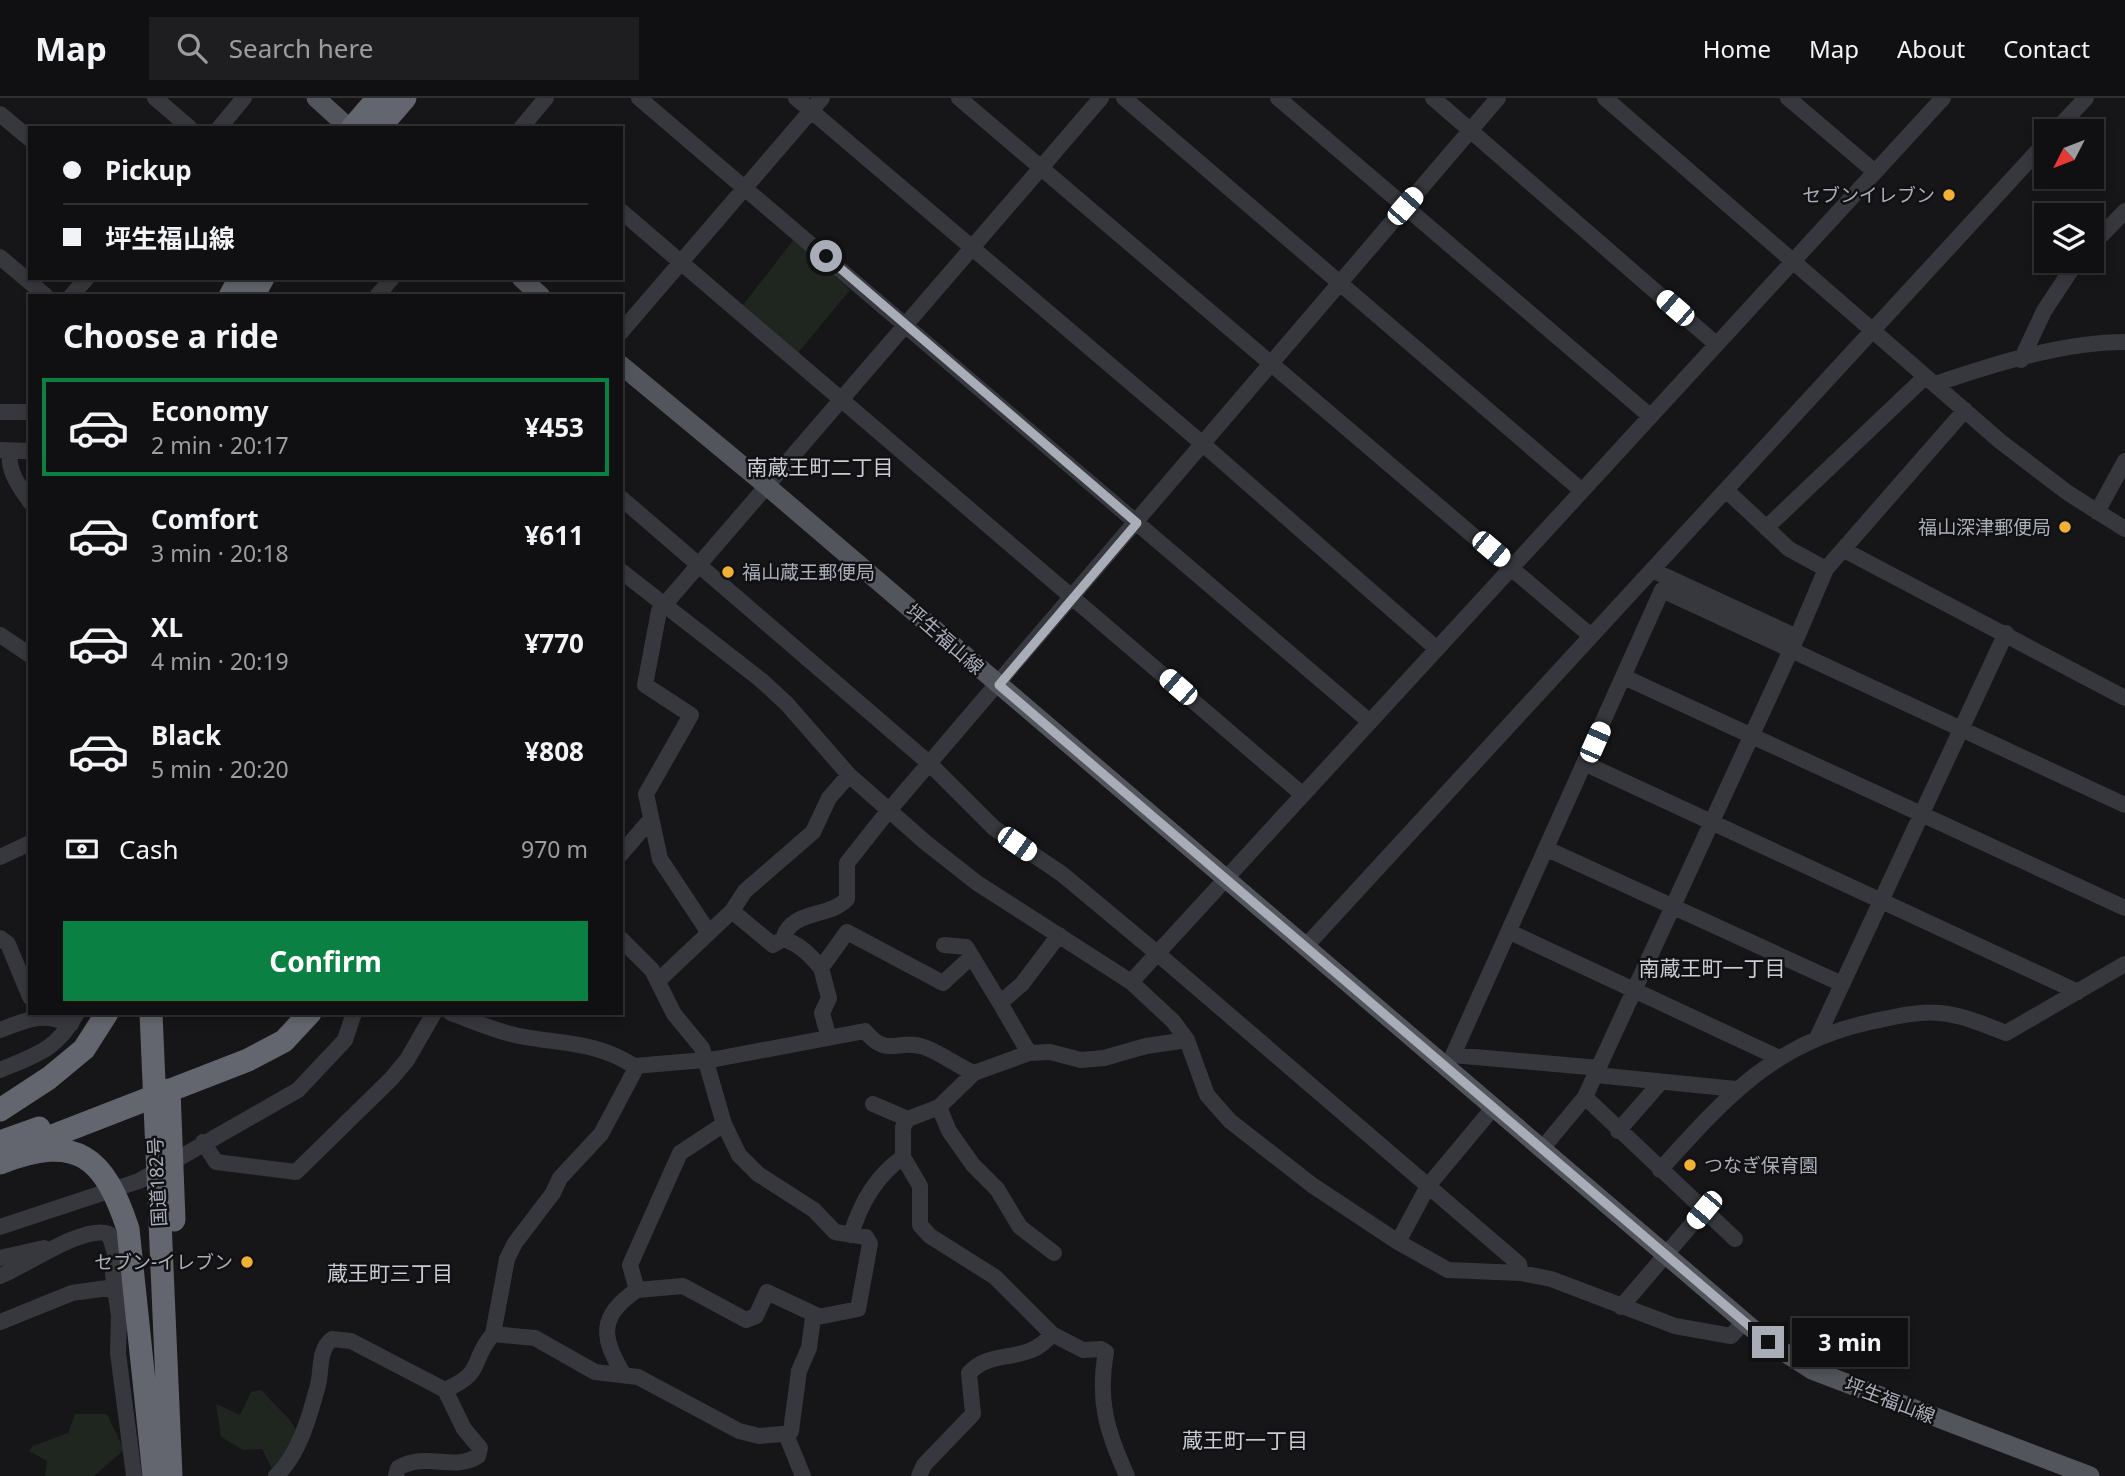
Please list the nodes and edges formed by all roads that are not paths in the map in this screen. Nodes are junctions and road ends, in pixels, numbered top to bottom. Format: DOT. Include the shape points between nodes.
graph roads {
  1 [pos="155,98"];
  2 [pos="244,98"];
  3 [pos="316,98"];
  4 [pos="378,98"];
  5 [pos="405,98"];
  6 [pos="546,98"];
  7 [pos="639,98"];
  8 [pos="796,98"];
  9 [pos="959,98"];
  10 [pos="1101,98"];
  11 [pos="1124,98"];
  12 [pos="1278,98"];
  13 [pos="1433,98"];
  14 [pos="1497,98"];
  15 [pos="1605,98"];
  16 [pos="1788,98"];
  17 [pos="1943,98"];
  18 [pos="2086,98"];
  19 [pos="817,104"];
  20 [pos="0,114"];
  21 [pos="2066,119"];
  22 [pos="188,126"];
  23 [pos="221,126"];
  24 [pos="349,126"];
  25 [pos="353,126"];
  26 [pos="381,126"];
  27 [pos="523,126"];
  28 [pos="1470,130"];
  29 [pos="28,137"];
  30 [pos="2034,155"];
  31 [pos="1040,168"];
  32 [pos="1874,172"];
  33 [pos="746,188"];
  34 [pos="1405,206"];
  35 [pos="2125,211"];
  36 [pos="623,213"];
  37 [pos="2104,233"];
  38 [pos="973,247"];
  39 [pos="0,257"];
  40 [pos="1793,260"];
  41 [pos="682,261"];
  42 [pos="2069,273"];
  43 [pos="85,280"];
  44 [pos="523,280"];
  45 [pos="1341,281"];
  46 [pos="44,294"];
  47 [pos="73,294"];
  48 [pos="539,294"];
  49 [pos="907,325"];
  50 [pos="623,330"];
  51 [pos="1872,331"];
  52 [pos="2125,342"];
  53 [pos="1716,344"];
  54 [pos="2021,360"];
  55 [pos="1272,365"];
  56 [pos="623,367"];
  57 [pos="1930,381"];
  58 [pos="843,399"];
  59 [pos="1965,410"];
  60 [pos="0,412"];
  61 [pos="28,412"];
  62 [pos="1650,416"];
  63 [pos="1204,445"];
  64 [pos="5,451"];
  65 [pos="28,451"];
  66 [pos="2125,461"];
  67 [pos="768,486"];
  68 [pos="1581,489"];
  69 [pos="1726,490"];
  70 [pos="28,499"];
  71 [pos="623,500"];
  72 [pos="2097,512"];
  73 [pos="1137,523"];
  74 [pos="1766,528"];
  75 [pos="2125,529"];
  76 [pos="1844,550"];
  77 [pos="700,566"];
  78 [pos="1511,566"];
  79 [pos="1826,569"];
  80 [pos="1652,570"];
  81 [pos="623,572"];
  82 [pos="1074,597"];
  83 [pos="668,604"];
  84 [pos="2006,633"];
  85 [pos="0,635"];
  86 [pos="1591,636"];
  87 [pos="1794,643"];
  88 [pos="1437,649"];
  89 [pos="28,654"];
  90 [pos="1624,677"];
  91 [pos="999,685"];
  92 [pos="2125,698"];
  93 [pos="1370,722"];
  94 [pos="1964,727"];
  95 [pos="1754,736"];
  96 [pos="930,764"];
  97 [pos="1586,764"];
  98 [pos="849,775"];
  99 [pos="1303,795"];
  100 [pos="2125,804"];
  101 [pos="891,810"];
  102 [pos="1923,814"];
  103 [pos="651,819"];
  104 [pos="1713,821"];
  105 [pos="28,844"];
  106 [pos="1547,849"];
  107 [pos="623,852"];
  108 [pos="0,857"];
  109 [pos="1226,880"];
  110 [pos="1881,901"];
  111 [pos="1674,906"];
  112 [pos="2125,908"];
  113 [pos="732,911"];
  114 [pos="1510,932"];
  115 [pos="709,933"];
  116 [pos="1059,935"];
  117 [pos="0,937"];
  118 [pos="783,939"];
  119 [pos="623,941"];
  120 [pos="944,945"];
  121 [pos="1305,947"];
  122 [pos="1158,954"];
  123 [pos="971,957"];
  124 [pos="2125,964"];
  125 [pos="821,968"];
  126 [pos="659,980"];
  127 [pos="1131,982"];
  128 [pos="1842,984"];
  129 [pos="1634,990"];
  130 [pos="28,992"];
  131 [pos="2078,992"];
  132 [pos="1000,1003"];
  133 [pos="37,1015"];
  134 [pos="106,1015"];
  135 [pos="151,1015"];
  136 [pos="166,1015"];
  137 [pos="294,1015"];
  138 [pos="308,1015"];
  139 [pos="353,1015"];
  140 [pos="433,1015"];
  141 [pos="456,1015"];
  142 [pos="74,1019"];
  143 [pos="0,1030"];
  144 [pos="828,1035"];
  145 [pos="1818,1036"];
  146 [pos="1187,1040"];
  147 [pos="1029,1053"];
  148 [pos="1777,1057"];
  149 [pos="707,1059"];
  150 [pos="634,1066"];
  151 [pos="0,1070"];
  152 [pos="1597,1071"];
  153 [pos="974,1073"];
  154 [pos="193,1077"];
  155 [pos="1661,1082"];
  156 [pos="1736,1089"];
  157 [pos="1585,1097"];
  158 [pos="122,1104"];
  159 [pos="873,1104"];
  160 [pos="939,1107"];
  161 [pos="1493,1108"];
  162 [pos="0,1111"];
  163 [pos="908,1118"];
  164 [pos="724,1124"];
  165 [pos="1618,1131"];
  166 [pos="0,1142"];
  167 [pos="203,1142"];
  168 [pos="1541,1150"];
  169 [pos="0,1156"];
  170 [pos="903,1157"];
  171 [pos="0,1163"];
  172 [pos="164,1166"];
  173 [pos="1660,1170"];
  174 [pos="1428,1186"];
  175 [pos="1704,1210"];
  176 [pos="0,1227"];
  177 [pos="851,1235"];
  178 [pos="1735,1239"];
  179 [pos="1398,1242"];
  180 [pos="53,1250"];
  181 [pos="1054,1253"];
  182 [pos="1665,1256"];
  183 [pos="0,1258"];
  184 [pos="1521,1273"];
  185 [pos="0,1276"];
  186 [pos="115,1287"];
  187 [pos="637,1290"];
  188 [pos="1621,1307"];
  189 [pos="816,1315"];
  190 [pos="0,1322"];
  191 [pos="1743,1323"];
  192 [pos="493,1334"];
  193 [pos="1052,1334"];
  194 [pos="624,1375"];
  195 [pos="445,1390"];
  196 [pos="787,1437"];
  197 [pos="134,1476"];
  198 [pos="155,1476"];
  199 [pos="171,1476"];
  200 [pos="185,1476"];
  201 [pos="276,1476"];
  202 [pos="396,1476"];
  203 [pos="803,1476"];
  204 [pos="919,1476"];
  205 [pos="1126,1476"];
  206 [pos="2090,1476"];
  1 -- 22 [label="street"];
  2 -- 23 [label="street"];
  3 -- 24 [label="main road"];
  4 -- 25 [label="highway"];
  5 -- 26 [label="highway"];
  6 -- 27 [label="street"];
  7 -- 33 [label="street"];
  8 -- 19 [label="street"];
  9 -- 31 [label="street"];
  10 -- 31 [label="street"];
  11 -- 45 [label="street"];
  12 -- 34 [label="street"];
  13 -- 28 [label="street"];
  14 -- 28 [label="street"];
  15 -- 40 [label="street"];
  16 -- 32 [label="street"];
  17 -- 32 [label="street"];
  18 -- 21 [label="street"];
  19 -- 33 [label="street"];
  19 -- 38 [label="street"];
  20 -- 29 [label="street"];
  28 -- 34 [label="street"];
  28 -- 53 [label="street"];
  30 -- 51 [label="street"];
  31 -- 38 [label="street"];
  31 -- 55 [label="street"];
  32 -- 40 [label="street"];
  33 -- 41 [label="street"];
  33 -- 49 [label="street"];
  34 -- 45 [label="street"];
  34 -- 62 [label="street"];
  35 -- 37 [label="street"];
  36 -- 41 [label="street"];
  38 -- 49 [label="street"];
  38 -- 63 [label="street"];
  39 -- 46 [label="street"];
  40 -- 51 [label="street"];
  40 -- 53 [label="street"];
  41 -- 50 [label="street"];
  41 -- 58 [label="street"];
  42 -- 54 [label="street" via="2044,311"];
  43 -- 47 [label="street"];
  44 -- 48 [label="main road"];
  45 -- 55 [label="street"];
  45 -- 68 [label="street"];
  49 -- 58 [label="street"];
  49 -- 73 [label="street"];
  51 -- 57 [label="street"];
  51 -- 69 [label="street"];
  52 -- 54 [label="street" via="2096,342"];
  53 -- 62 [label="street"];
  54 -- 57 [label="street"];
  55 -- 63 [label="street"];
  55 -- 78 [label="street"];
  56 -- 67 [label="main road, 坪生福山線"];
  57 -- 59 [label="street"];
  57 -- 74 [label="street"];
  58 -- 67 [label="street"];
  58 -- 82 [label="street"];
  59 -- 72 [label="street"];
  59 -- 76 [label="street"];
  60 -- 61 [label="street"];
  62 -- 68 [label="street"];
  63 -- 73 [label="street"];
  63 -- 88 [label="street"];
  64 -- 65 [label="street"];
  64 -- 70 [label="street"];
  66 -- 72 [label="street"];
  67 -- 77 [label="street"];
  67 -- 91 [label="main road, 坪生福山線"];
  68 -- 78 [label="street"];
  69 -- 74 [label="street"];
  69 -- 80 [label="street"];
  71 -- 77 [label="street"];
  72 -- 75 [label="street"];
  73 -- 82 [label="street"];
  73 -- 93 [label="street"];
  74 -- 79 [label="street" via="1789,549"];
  76 -- 79 [label="street"];
  76 -- 84 [label="street"];
  77 -- 83 [label="street"];
  77 -- 96 [label="street"];
  78 -- 86 [label="street"];
  78 -- 88 [label="street"];
  79 -- 87 [label="street"];
  80 -- 86 [label="street"];
  80 -- 87 [label="street"];
  81 -- 83 [label="street"];
  82 -- 91 [label="street"];
  82 -- 99 [label="street"];
  83 -- 98 [label="street" via="788,704"];
  83 -- 103 [label="street" via="659,611 645,685 691,715 646,794"];
  84 -- 92 [label="street"];
  84 -- 94 [label="street"];
  85 -- 89 [label="street"];
  86 -- 121 [label="street"];
  87 -- 90 [label="street" via="1662,590"];
  87 -- 94 [label="street"];
  87 -- 95 [label="street"];
  88 -- 93 [label="street"];
  90 -- 95 [label="street"];
  90 -- 97 [label="street"];
  91 -- 96 [label="street"];
  91 -- 109 [label="main road, 坪生福山線"];
  93 -- 99 [label="street"];
  94 -- 100 [label="street"];
  94 -- 102 [label="street"];
  95 -- 102 [label="street"];
  95 -- 104 [label="street"];
  96 -- 101 [label="street"];
  96 -- 122 [label="street" via="994,828 1062,874"];
  97 -- 104 [label="street"];
  97 -- 106 [label="street"];
  98 -- 101 [label="street"];
  98 -- 113 [label="street" via="829,798 813,832 745,891"];
  99 -- 109 [label="street"];
  101 -- 116 [label="street" via="977,883"];
  101 -- 118 [label="street" via="847,863 847,899 797,919"];
  102 -- 110 [label="street"];
  102 -- 112 [label="street"];
  103 -- 107 [label="street"];
  103 -- 115 [label="street" via="660,859"];
  104 -- 110 [label="street"];
  104 -- 111 [label="street"];
  105 -- 108 [label="street"];
  106 -- 111 [label="street"];
  106 -- 114 [label="street"];
  109 -- 121 [label="main road, 坪生福山線"];
  109 -- 122 [label="street"];
  110 -- 128 [label="street"];
  110 -- 131 [label="street"];
  111 -- 128 [label="street"];
  111 -- 129 [label="street"];
  113 -- 115 [label="street"];
  113 -- 118 [label="street" via="773,945"];
  114 -- 129 [label="street"];
  114 -- 152 [label="street" via="1453,1055"];
  115 -- 126 [label="street"];
  116 -- 127 [label="street"];
  116 -- 132 [label="street" via="1022,984"];
  117 -- 130 [label="street" via="8,944"];
  118 -- 125 [label="street" via="807,952"];
  119 -- 126 [label="street"];
  120 -- 123 [label="street" via="966,947"];
  121 -- 161 [label="main road, 坪生福山線"];
  122 -- 127 [label="street"];
  122 -- 174 [label="street"];
  123 -- 125 [label="street" via="943,983 847,932"];
  123 -- 132 [label="street"];
  124 -- 131 [label="street"];
  125 -- 144 [label="street" via="829,998 822,1013"];
  126 -- 149 [label="street" via="674,1014"];
  127 -- 146 [label="street"];
  128 -- 145 [label="street"];
  129 -- 148 [label="street"];
  129 -- 152 [label="street"];
  131 -- 145 [label="street" via="2006,1032 1958,1016 1929,1013 1887,1018"];
  132 -- 147 [label="street"];
  133 -- 142 [label="street"];
  133 -- 143 [label="street"];
  134 -- 162 [label="highway" via="84,1049"];
  135 -- 172 [label="highway, 国道182号"];
  136 -- 172 [label="highway, 国道182号"];
  137 -- 154 [label="highway" via="259,1043"];
  138 -- 154 [label="highway" via="284,1041"];
  139 -- 167 [label="street" via="345,1040 298,1090"];
  140 -- 167 [label="street" via="391,1079 296,1172 216,1162"];
  141 -- 150 [label="street" via="506,1033 589,1046"];
  142 -- 151 [label="street" via="48,1050"];
  144 -- 149 [label="street"];
  144 -- 153 [label="street" via="865,1031 876,1044 926,1048"];
  145 -- 148 [label="street"];
  146 -- 147 [label="street" via="1082,1060 1050,1052"];
  146 -- 179 [label="street" via="1207,1095 1230,1121 1312,1185"];
  147 -- 153 [label="street"];
  148 -- 156 [label="street"];
  149 -- 150 [label="street"];
  149 -- 164 [label="street"];
  150 -- 192 [label="street" via="618,1107 601,1134 559,1178 554,1193 515,1243 507,1259"];
  152 -- 155 [label="street"];
  152 -- 157 [label="street"];
  153 -- 160 [label="street"];
  154 -- 158 [label="highway"];
  155 -- 156 [label="street"];
  155 -- 165 [label="street"];
  156 -- 173 [label="street"];
  157 -- 165 [label="street"];
  157 -- 168 [label="street"];
  158 -- 166 [label="highway"];
  158 -- 169 [label="highway"];
  159 -- 163 [label="street"];
  160 -- 163 [label="street"];
  160 -- 181 [label="street" via="949,1131 997,1189 1020,1227"];
  161 -- 168 [label="main road, 坪生福山線"];
  161 -- 174 [label="street"];
  163 -- 170 [label="street" via="903,1127"];
  164 -- 177 [label="street" via="739,1156 758,1174 801,1199 835,1232"];
  164 -- 187 [label="street" via="680,1153 630,1265"];
  165 -- 173 [label="street"];
  167 -- 172 [label="street"];
  168 -- 182 [label="main road, 坪生福山線"];
  170 -- 177 [label="street" via="859,1205"];
  170 -- 193 [label="street" via="920,1185 920,1225 995,1277"];
  171 -- 198 [label="highway" via="29,1152 81,1157 100,1168 119,1201 128,1229"];
  172 -- 176 [label="street" via="127,1186"];
  172 -- 199 [label="highway, 国道182号"];
  172 -- 200 [label="highway, 国道182号"];
  173 -- 175 [label="street"];
  174 -- 179 [label="street"];
  174 -- 184 [label="street" via="1519,1264"];
  175 -- 178 [label="street"];
  175 -- 182 [label="street"];
  177 -- 189 [label="street" via="866,1237 870,1244 859,1309"];
  179 -- 184 [label="street" via="1447,1270"];
  180 -- 183 [label="street"];
  180 -- 185 [label="street"];
  180 -- 186 [label="street" via="93,1232 109,1234 115,1253"];
  182 -- 188 [label="street"];
  182 -- 191 [label="main road, 坪生福山線"];
  184 -- 188 [label="street" via="1551,1279"];
  186 -- 190 [label="street" via="72,1293"];
  186 -- 197 [label="street" via="118,1353"];
  187 -- 189 [label="street" via="683,1286 746,1320 756,1316 767,1292"];
  187 -- 194 [label="street" via="618,1304 608,1320 608,1345"];
  188 -- 191 [label="street" via="1675,1326 1731,1336"];
  189 -- 196 [label="street" via="799,1371"];
  191 -- 206 [label="main road, 坪生福山線" via="1812,1370"];
  192 -- 194 [label="street" via="535,1338 595,1372"];
  192 -- 195 [label="street" via="473,1375"];
  193 -- 204 [label="street" via="1035,1350 976,1365 969,1373 974,1414 923,1465"];
  193 -- 205 [label="street" via="1083,1350 1106,1352 1104,1412 1108,1436"];
  194 -- 196 [label="street" via="638,1377 739,1431"];
  195 -- 201 [label="street" via="351,1341 332,1339 322,1352 318,1385 303,1433"];
  195 -- 202 [label="street" via="464,1429 480,1448 478,1456 461,1463 408,1462 398,1468"];
  196 -- 203 [label="street"];
}
